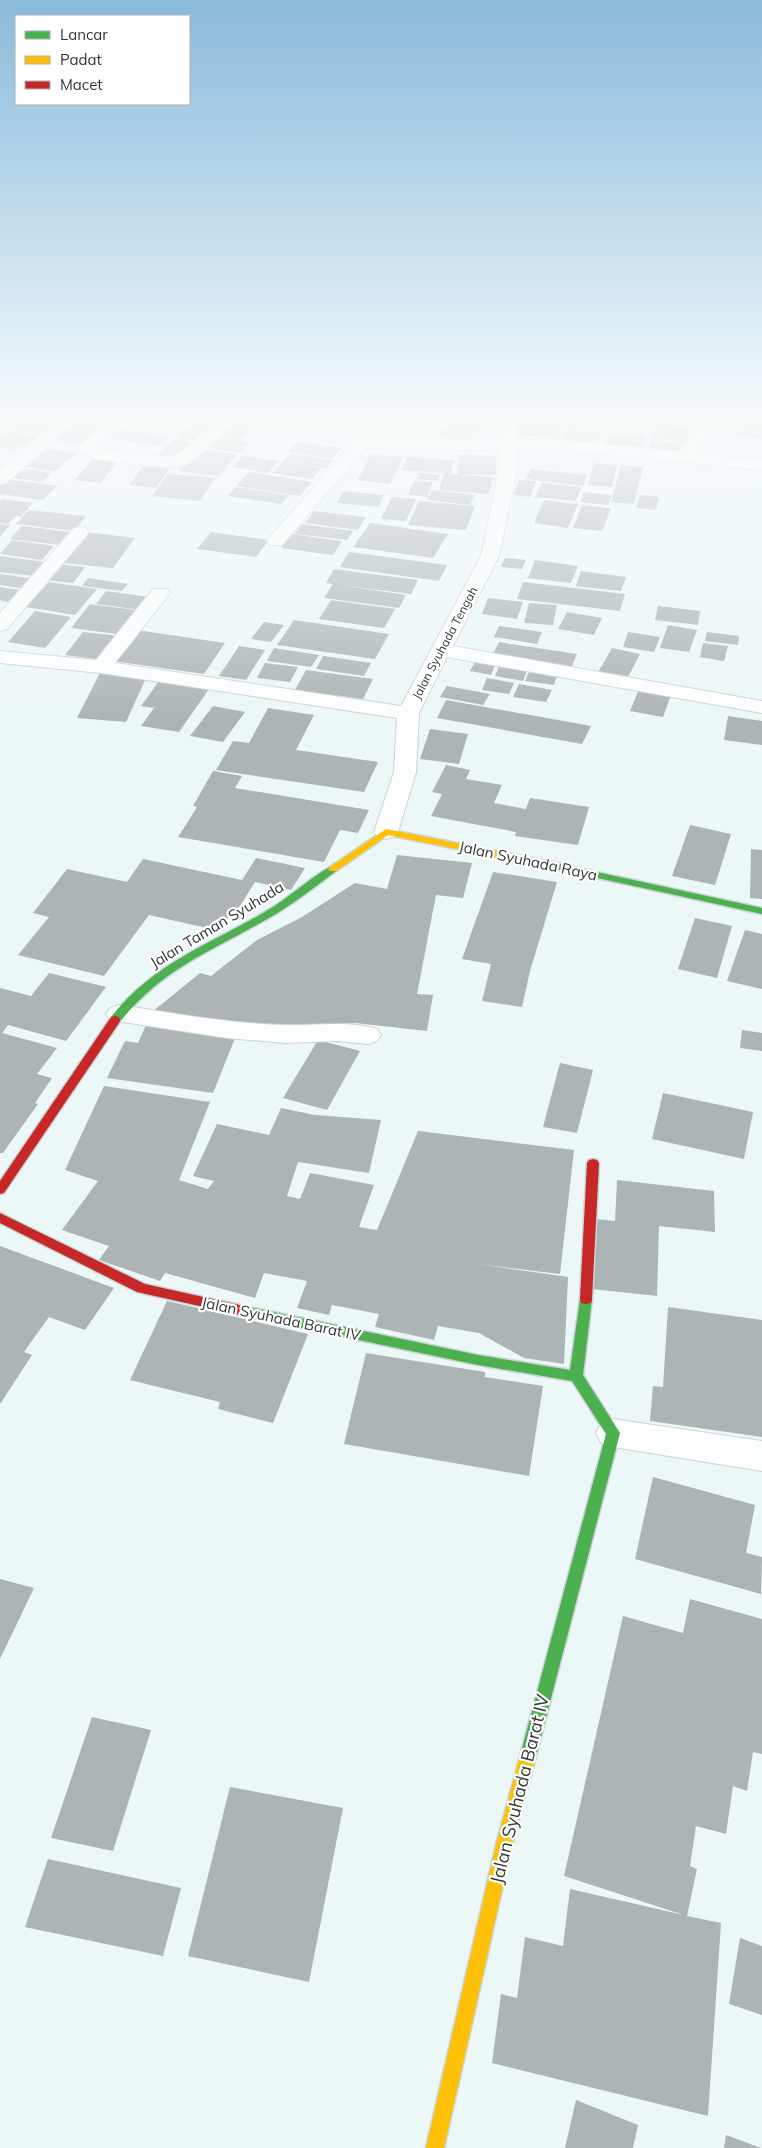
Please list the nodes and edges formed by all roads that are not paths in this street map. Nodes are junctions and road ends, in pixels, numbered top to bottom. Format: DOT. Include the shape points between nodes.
graph roads {
  1 [pos="295,519"];
  2 [pos="498,519"];
  3 [pos="80,532"];
  4 [pos="276,541"];
  5 [pos="160,593"];
  6 [pos="0,625"];
  7 [pos="441,650"];
  8 [pos="0,657"];
  9 [pos="101,666"];
  10 [pos="762,707"];
  11 [pos="408,713"];
  12 [pos="386,832"];
  13 [pos="762,911"];
  14 [pos="120,1014"];
  15 [pos="368,1035"];
  16 [pos="593,1163"];
  17 [pos="0,1190"];
  18 [pos="0,1218"];
  19 [pos="576,1376"];
  20 [pos="613,1433"];
  21 [pos="762,1456"];
  22 [pos="435,2148"];
  1 -- 4 [label="street"];
  2 -- 7 [label="street, Jalan Syuhada Tengah" via="490,556"];
  3 -- 6 [label="street"];
  5 -- 9 [label="street"];
  7 -- 10 [label="street"];
  7 -- 11 [label="street, Jalan Syuhada Tengah"];
  8 -- 9 [label="street"];
  9 -- 11 [label="street"];
  11 -- 12 [label="street" via="405,772"];
  12 -- 13 [label="street, Jalan Syuhada Raya"];
  12 -- 14 [label="street, Jalan Taman Syuhada" via="272,912 147,984"];
  14 -- 15 [label="street" via="286,1034 337,1032"];
  14 -- 17 [label="street, Jalan Taman Syuhada"];
  16 -- 19 [label="street" via="586,1305"];
  18 -- 19 [label="street, Jalan Syuhada Barat IV" via="142,1288 468,1358"];
  19 -- 20 [label="street"];
  20 -- 21 [label="street"];
  20 -- 22 [label="street, Jalan Syuhada Barat IV" via="504,1845"];
}
